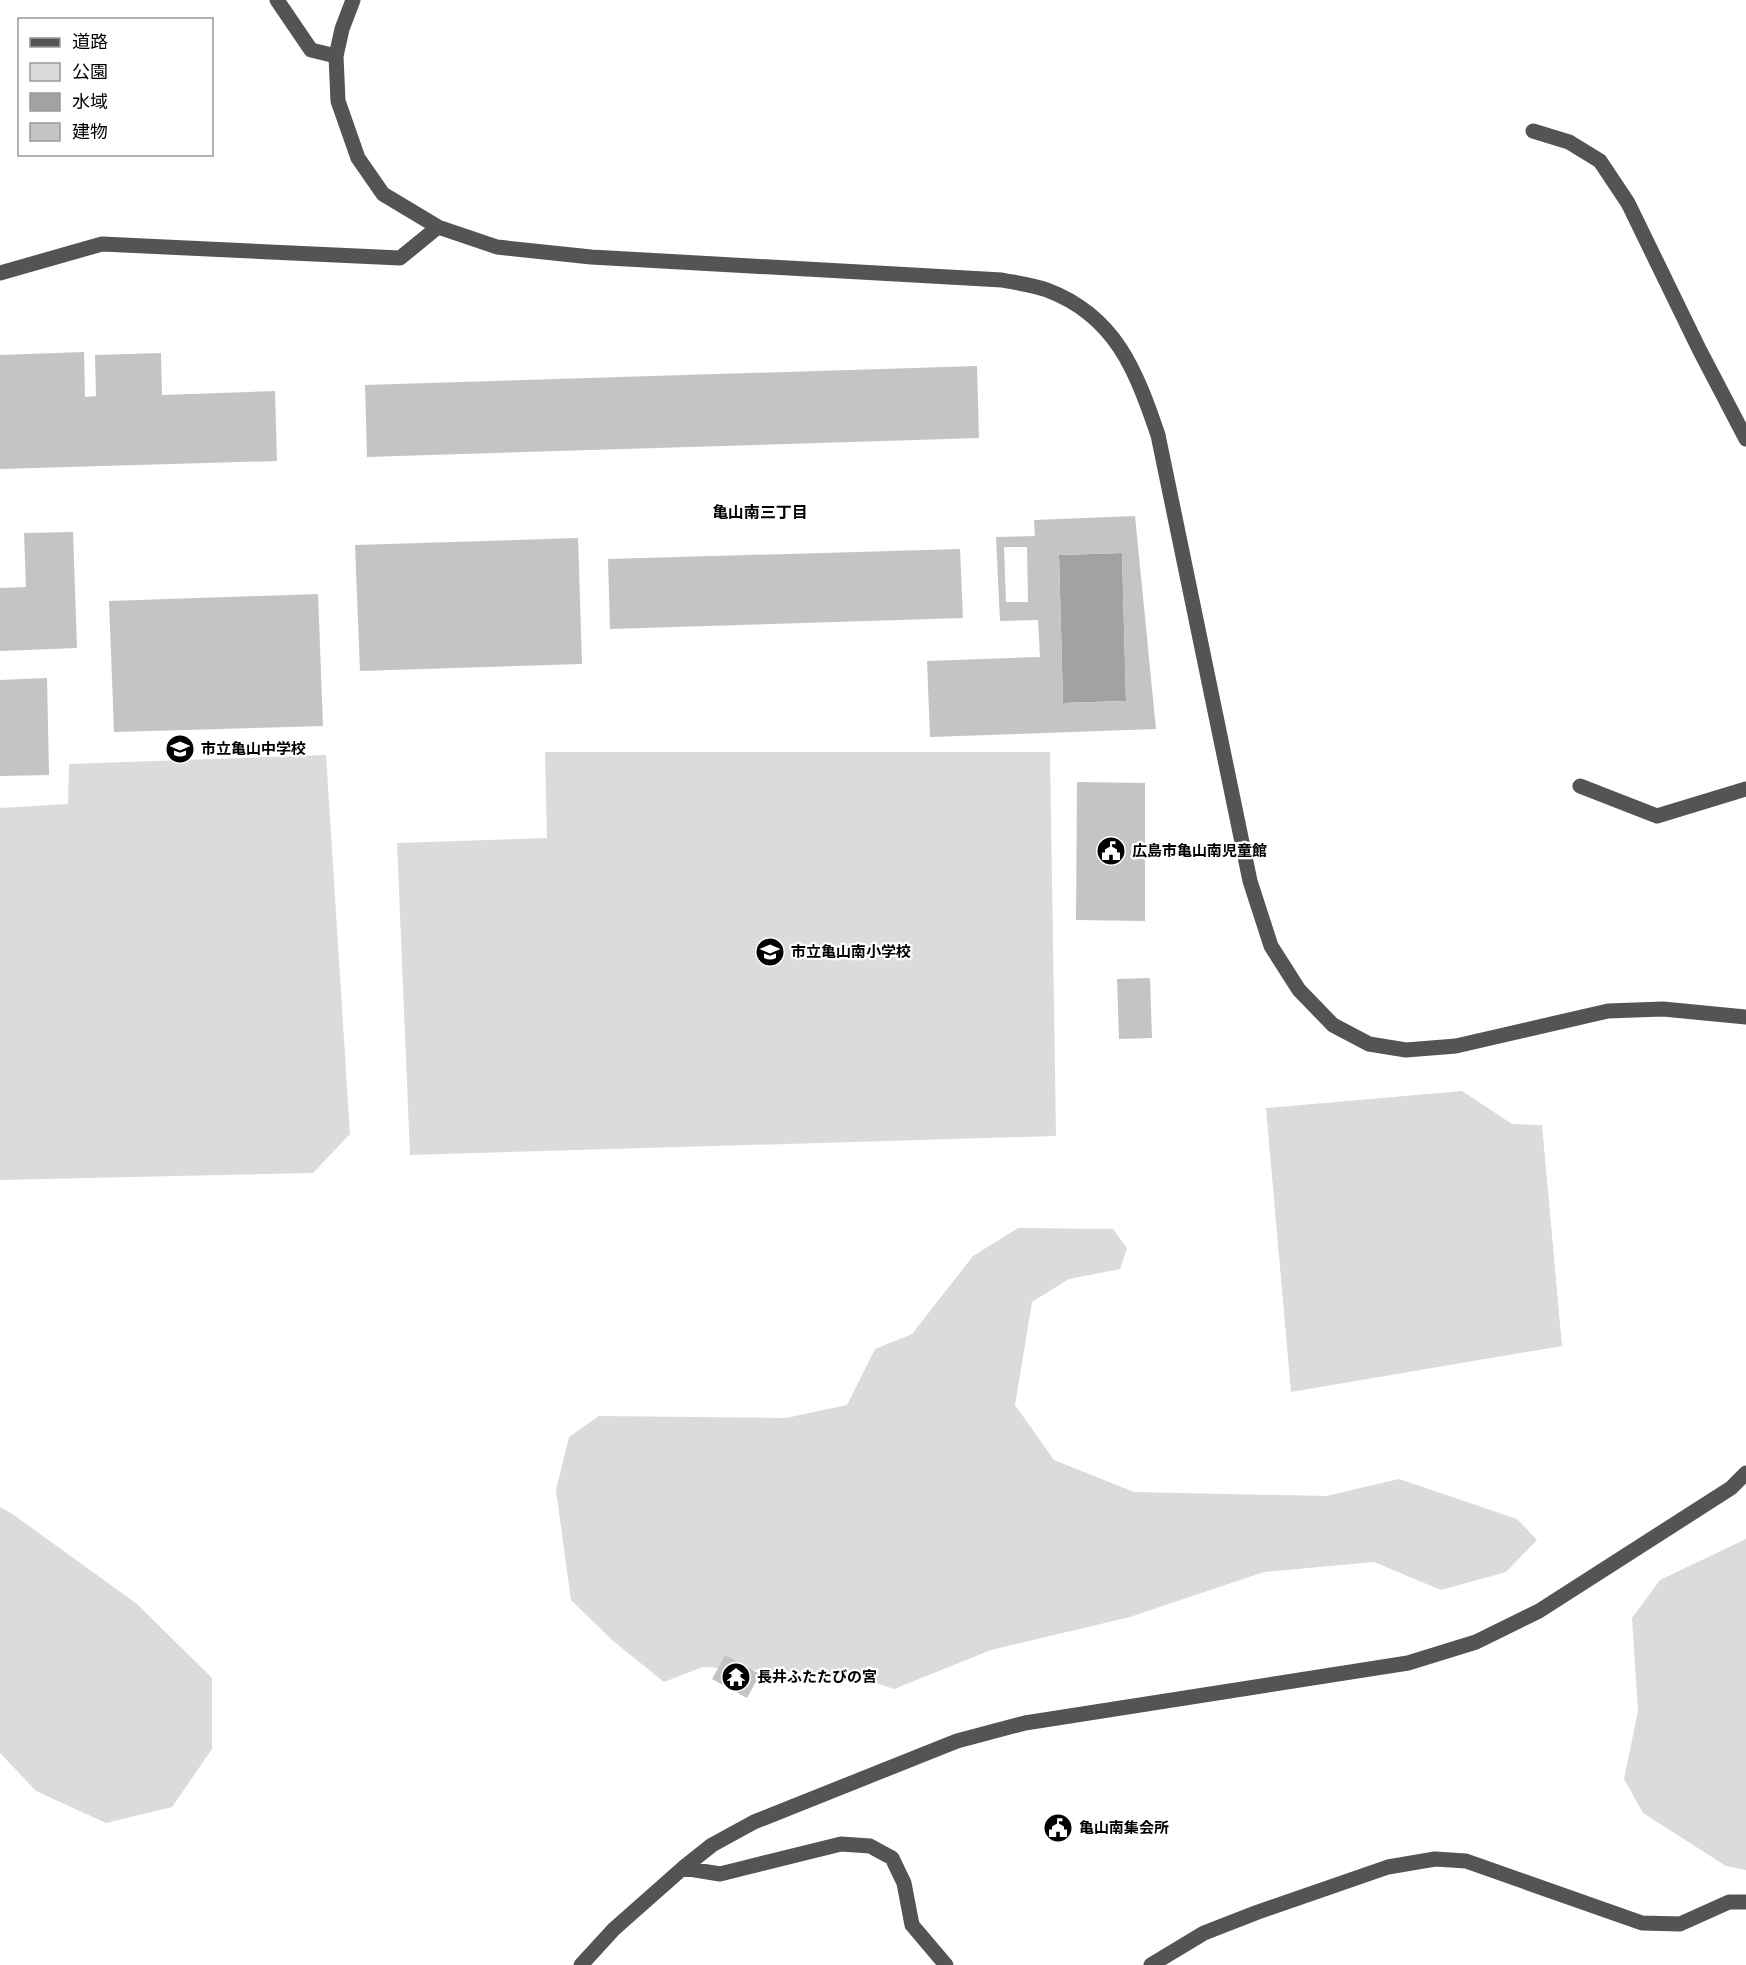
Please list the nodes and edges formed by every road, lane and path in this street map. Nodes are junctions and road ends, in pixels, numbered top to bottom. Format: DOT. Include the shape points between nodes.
graph roads {
  1 [pos="277,0"];
  2 [pos="353,0"];
  3 [pos="336,56"];
  4 [pos="1533,131"];
  5 [pos="438,227"];
  6 [pos="0,273"];
  7 [pos="1746,439"];
  8 [pos="1580,786"];
  9 [pos="1746,789"];
  10 [pos="1746,1017"];
  11 [pos="1746,1473"];
  12 [pos="683,1868"];
  13 [pos="1746,1902"];
  14 [pos="581,1965"];
  15 [pos="946,1965"];
  16 [pos="1151,1965"];
  1 -- 3 [label="street" via="311,50"];
  2 -- 3 [label="street"];
  3 -- 5 [label="street" via="338,101 358,158 383,194"];
  4 -- 7 [label="street" via="1569,142 1600,161 1628,203"];
  5 -- 6 [label="street" via="400,258 102,244"];
  5 -- 10 [label="street" via="497,247 591,257 1002,280 1047,290 1087,310 1119,345 1139,381 1158,435 1250,881 1271,946 1299,990 1333,1025 1369,1044 1406,1050 1456,1046 1608,1011 1663,1009"];
  8 -- 9 [label="street" via="1657,816"];
  11 -- 12 [label="street" via="1731,1488 1539,1611 1476,1642 1408,1663 1025,1723 957,1742 754,1822 711,1845"];
  12 -- 14 [label="street" via="614,1929"];
  12 -- 15 [label="street" via="720,1874 841,1844 870,1846 892,1858 904,1883 912,1925"];
  13 -- 16 [label="street" via="1729,1902 1680,1924 1642,1923 1466,1861 1435,1859 1388,1867 1258,1912 1204,1933"];
}
